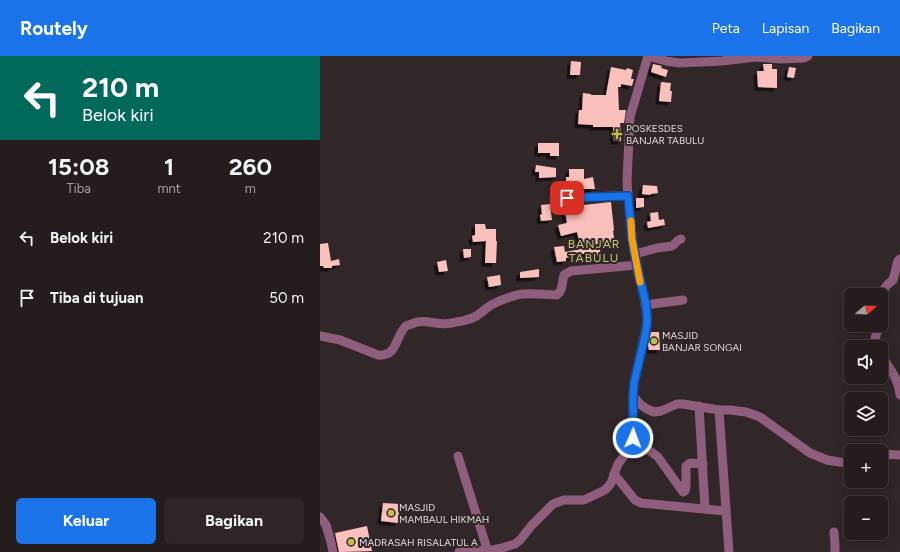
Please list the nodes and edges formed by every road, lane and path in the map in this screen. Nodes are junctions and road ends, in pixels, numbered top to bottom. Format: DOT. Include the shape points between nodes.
graph roads {
  1 [pos="648,56"];
  2 [pos="808,56"];
  3 [pos="628,196"];
  4 [pos="554,199"];
  5 [pos="681,239"];
  6 [pos="635,254"];
  7 [pos="900,259"];
  8 [pos="637,266"];
  9 [pos="885,288"];
  10 [pos="682,300"];
  11 [pos="646,304"];
  12 [pos="320,336"];
  13 [pos="888,366"];
  14 [pos="900,395"];
  15 [pos="633,396"];
  16 [pos="699,406"];
  17 [pos="719,410"];
  18 [pos="633,438"];
  19 [pos="888,454"];
  20 [pos="900,455"];
  21 [pos="458,456"];
  22 [pos="844,463"];
  23 [pos="703,464"];
  24 [pos="614,474"];
  25 [pos="706,510"];
  26 [pos="725,512"];
  27 [pos="320,517"];
  28 [pos="834,532"];
  29 [pos="488,551"];
  30 [pos="333,552"];
  31 [pos="459,552"];
  32 [pos="728,552"];
  33 [pos="834,552"];
  1 -- 2 [label="street" via="680,63"];
  1 -- 3 [label="street" via="630,117"];
  3 -- 4 [label="street"];
  3 -- 6 [label="street"];
  5 -- 6 [label="street" via="672,246"];
  6 -- 8 [label="street"];
  7 -- 9 [label="street" via="894,280"];
  8 -- 11 [label="street"];
  8 -- 12 [label="street" via="570,272 564,275 557,295 517,295 493,304 466,320 436,324 418,321 406,326 393,349 383,355"];
  10 -- 11 [label="street"];
  11 -- 15 [label="street" via="647,324"];
  13 -- 14 [label="street" via="897,380"];
  15 -- 16 [label="street" via="641,405 654,412 677,404"];
  15 -- 18 [label="street"];
  16 -- 17 [label="street"];
  16 -- 23 [label="street"];
  17 -- 22 [label="street" via="746,412 760,417 810,453 827,460"];
  17 -- 26 [label="street"];
  18 -- 23 [label="street" via="658,457 683,492 686,486 686,466 690,463"];
  18 -- 24 [label="street"];
  19 -- 20 [label="street"];
  21 -- 29 [label="street"];
  23 -- 25 [label="street"];
  24 -- 25 [label="street" via="641,503"];
  24 -- 29 [label="street" via="605,490 584,500 564,500 553,504 515,544"];
  25 -- 26 [label="street"];
  26 -- 32 [label="street"];
  27 -- 30 [label="street" via="326,524"];
  28 -- 33 [label="street"];
  29 -- 31 [label="street"];
}
